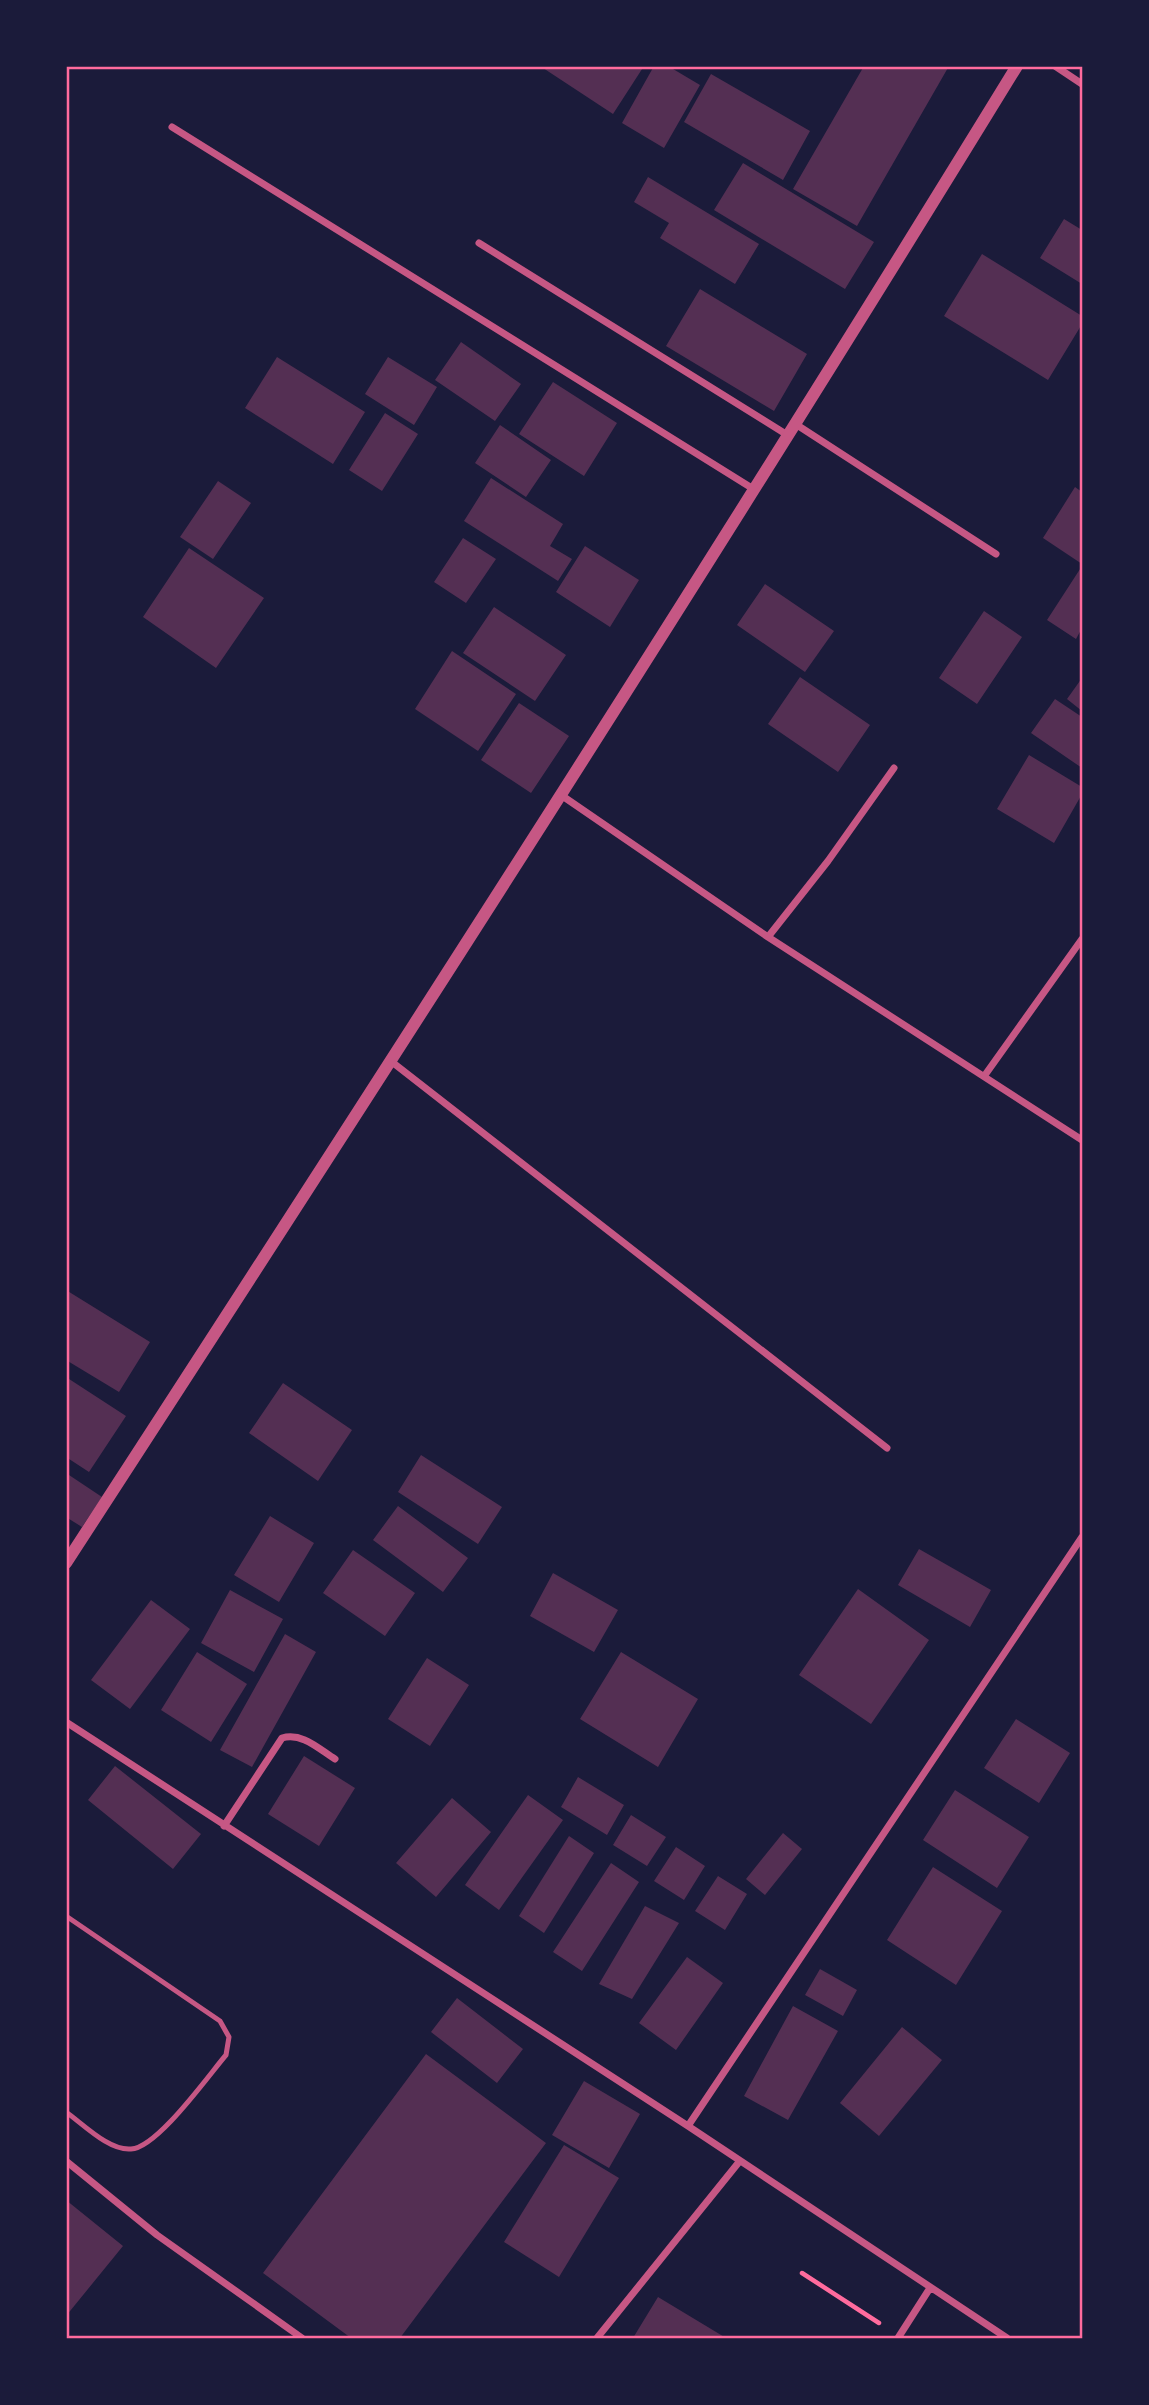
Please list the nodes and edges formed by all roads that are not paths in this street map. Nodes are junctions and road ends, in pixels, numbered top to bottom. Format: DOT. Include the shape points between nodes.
graph roads {
  1 [pos="1017,66"];
  2 [pos="1055,66"];
  3 [pos="1083,84"];
  4 [pos="172,127"];
  5 [pos="479,243"];
  6 [pos="793,431"];
  7 [pos="755,491"];
  8 [pos="996,554"];
  9 [pos="894,768"];
  10 [pos="561,795"];
  11 [pos="768,937"];
  12 [pos="1083,939"];
  13 [pos="393,1062"];
  14 [pos="985,1076"];
  15 [pos="1083,1140"];
  16 [pos="887,1447"];
  17 [pos="1083,1537"];
  18 [pos="66,1563"];
  19 [pos="66,1722"];
  20 [pos="335,1759"];
  21 [pos="223,1826"];
  22 [pos="66,1916"];
  23 [pos="66,2112"];
  24 [pos="688,2126"];
  25 [pos="66,2161"];
  26 [pos="739,2162"];
  27 [pos="930,2288"];
  28 [pos="899,2337"];
  29 [pos="302,2339"];
  30 [pos="597,2339"];
  31 [pos="1007,2339"];
  1 -- 6 [label="street"];
  2 -- 3 [label="street"];
  4 -- 7 [label="street"];
  5 -- 6 [label="street"];
  6 -- 7 [label="street"];
  6 -- 8 [label="street"];
  7 -- 10 [label="street"];
  9 -- 11 [label="street"];
  10 -- 11 [label="street"];
  10 -- 13 [label="street"];
  11 -- 14 [label="street"];
  12 -- 14 [label="street"];
  13 -- 16 [label="street"];
  13 -- 18 [label="street"];
  14 -- 15 [label="street"];
  17 -- 24 [label="street"];
  19 -- 21 [label="street"];
  20 -- 21 [label="street" via="293,1734 282,1738"];
  21 -- 24 [label="street"];
  22 -- 23 [label="lane" via="220,2021 229,2037 226,2055 152,2141 131,2150 113,2145"];
  24 -- 26 [label="street"];
  25 -- 29 [label="street" via="157,2235"];
  26 -- 27 [label="street"];
  26 -- 30 [label="street"];
  27 -- 28 [label="street"];
  27 -- 31 [label="street"];
}
